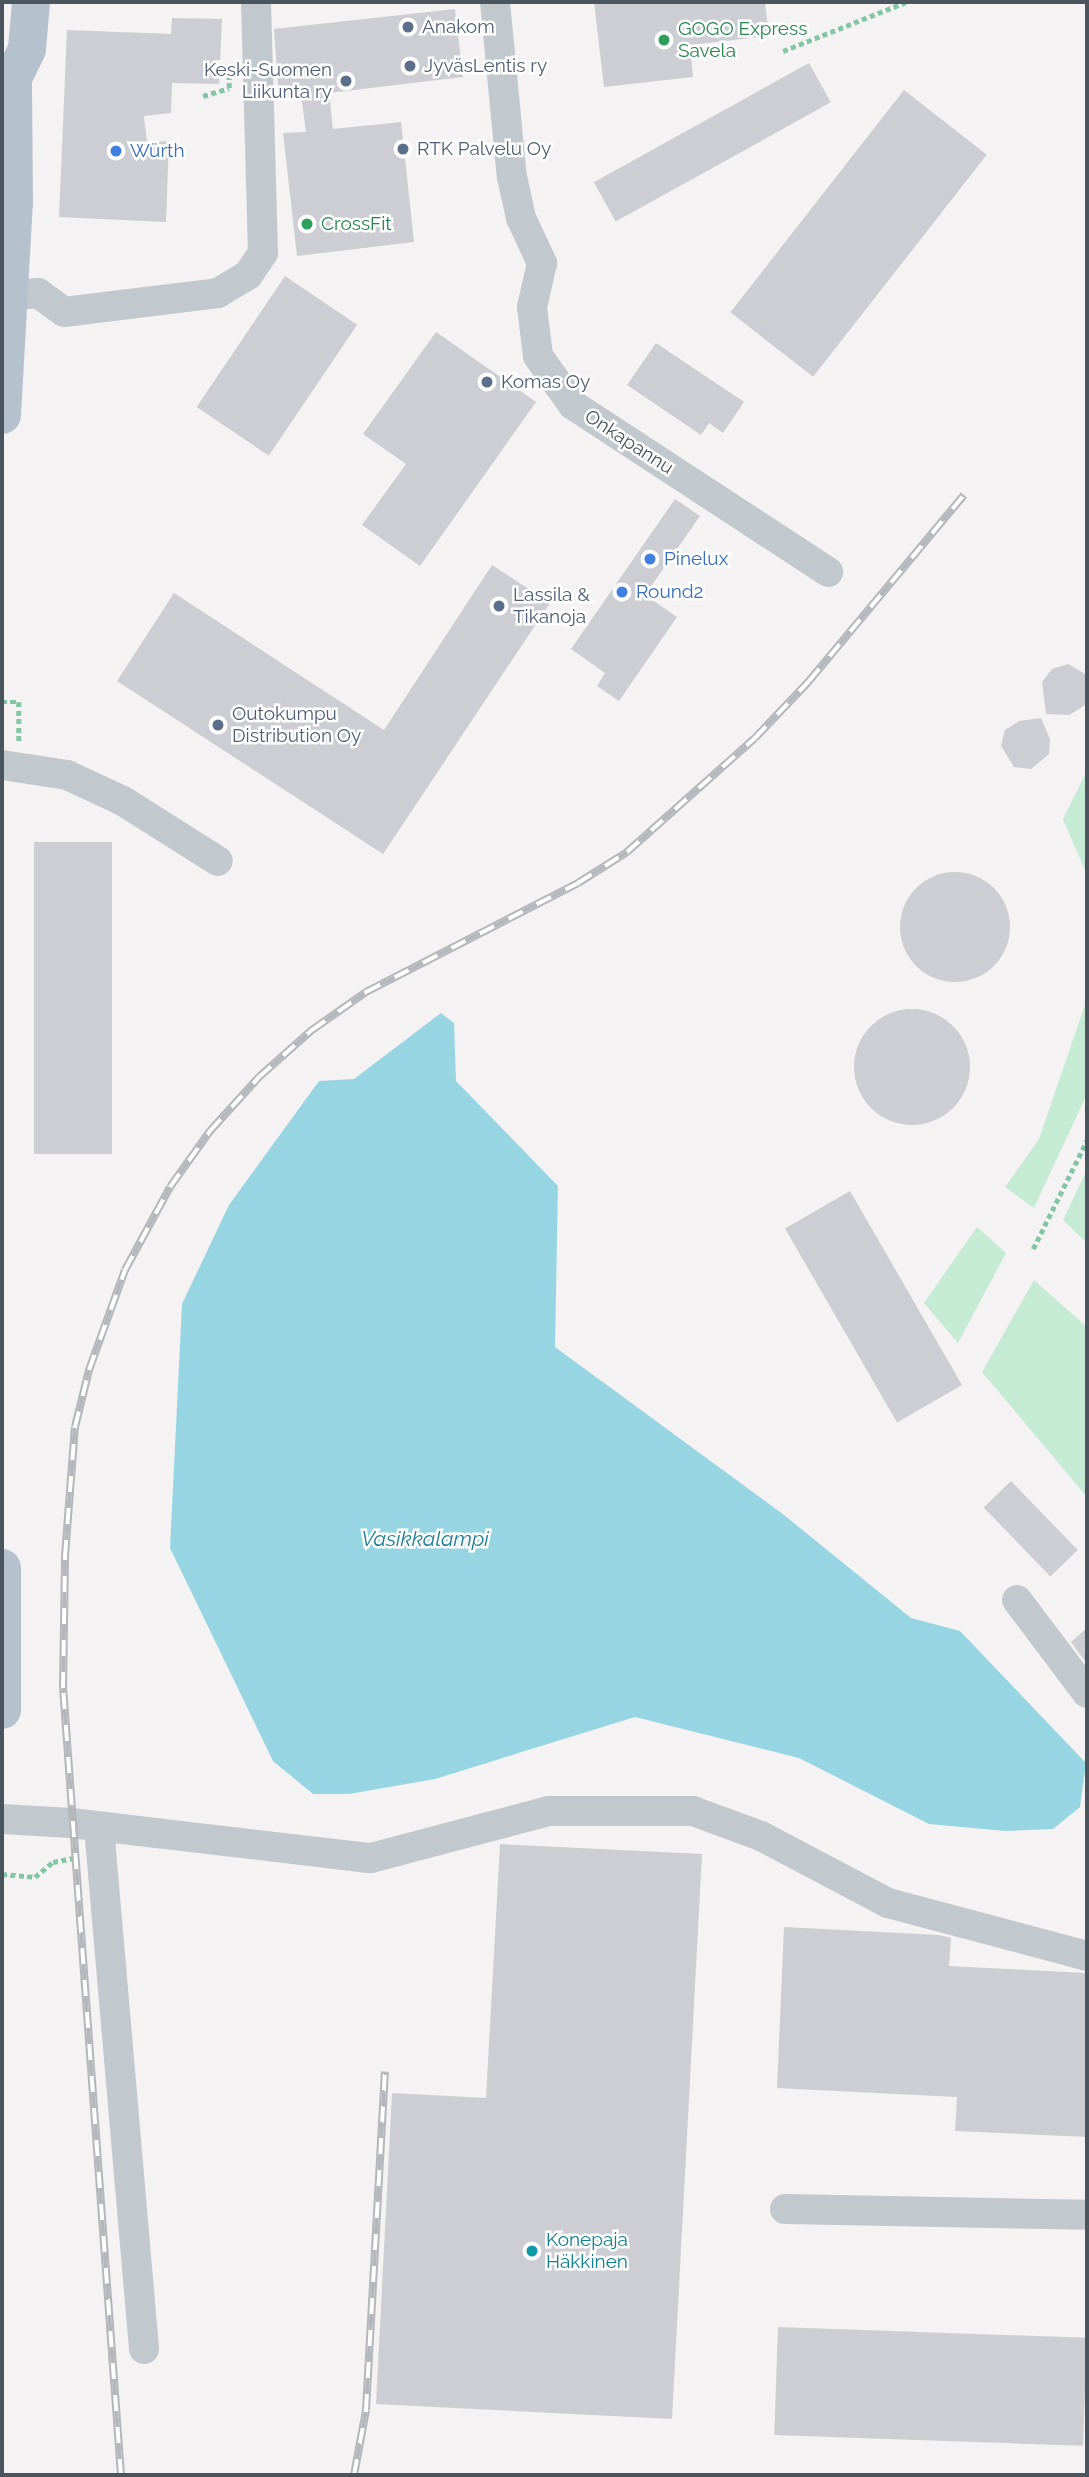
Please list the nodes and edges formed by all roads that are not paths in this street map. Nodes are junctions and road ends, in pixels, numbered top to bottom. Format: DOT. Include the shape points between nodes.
graph roads {
  1 [pos="31,2"];
  2 [pos="495,2"];
  3 [pos="256,6"];
  4 [pos="7,67"];
  5 [pos="9,296"];
  6 [pos="2,415"];
  7 [pos="828,572"];
  8 [pos="10,767"];
  9 [pos="218,861"];
  10 [pos="2,1568"];
  11 [pos="1017,1600"];
  12 [pos="1087,1693"];
  13 [pos="2,1710"];
  14 [pos="2,1819"];
  15 [pos="99,1827"];
  16 [pos="1087,1956"];
  17 [pos="785,2209"];
  18 [pos="1087,2215"];
  19 [pos="144,2350"];
  1 -- 4 [label="main road" via="27,48"];
  2 -- 7 [label="street, Onkapannu" via="512,177 521,218 542,263 531,307 538,356 573,405"];
  3 -- 5 [label="street" via="263,253 248,275 218,293 64,312 38,293"];
  4 -- 5 [label="main road" via="14,203"];
  5 -- 6 [label="main road"];
  8 -- 9 [label="street" via="66,775 123,801"];
  10 -- 13 [label="main road"];
  11 -- 12 [label="street"];
  14 -- 15 [label="street"];
  15 -- 16 [label="street" via="371,1858 549,1811 693,1811 761,1836 888,1903"];
  15 -- 19 [label="street"];
  17 -- 18 [label="street"];
}
